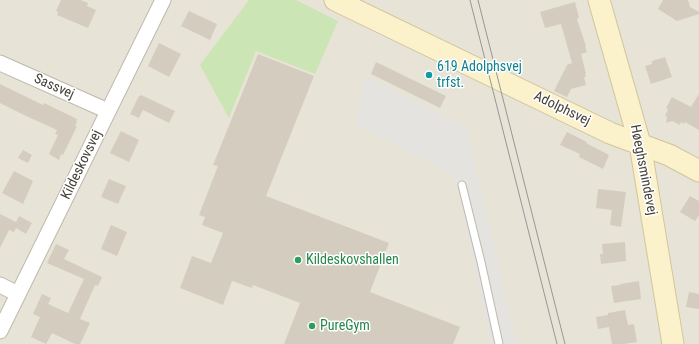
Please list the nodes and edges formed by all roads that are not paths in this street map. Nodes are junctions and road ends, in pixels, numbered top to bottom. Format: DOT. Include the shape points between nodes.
graph roads {
  1 [pos="163,0"];
  2 [pos="599,0"];
  3 [pos="339,1"];
  4 [pos="0,63"];
  5 [pos="108,111"];
  6 [pos="640,144"];
  7 [pos="699,171"];
  8 [pos="462,185"];
  9 [pos="0,285"];
  10 [pos="18,294"];
  11 [pos="0,331"];
  12 [pos="499,344"];
  13 [pos="673,344"];
  1 -- 5 [label="street, Kildeskovsvej"];
  2 -- 6 [label="street, Høeghsmindevej"];
  3 -- 6 [label="street, Adolphsvej" via="610,132"];
  4 -- 5 [label="street, Sassvej"];
  5 -- 10 [label="street, Kildeskovsvej"];
  6 -- 7 [label="street, Adolphsvej" via="669,155"];
  6 -- 13 [label="street, Høeghsmindevej"];
  8 -- 12 [label="lane"];
  9 -- 10 [label="street"];
  10 -- 11 [label="street, Kildeskovsvej"];
}
